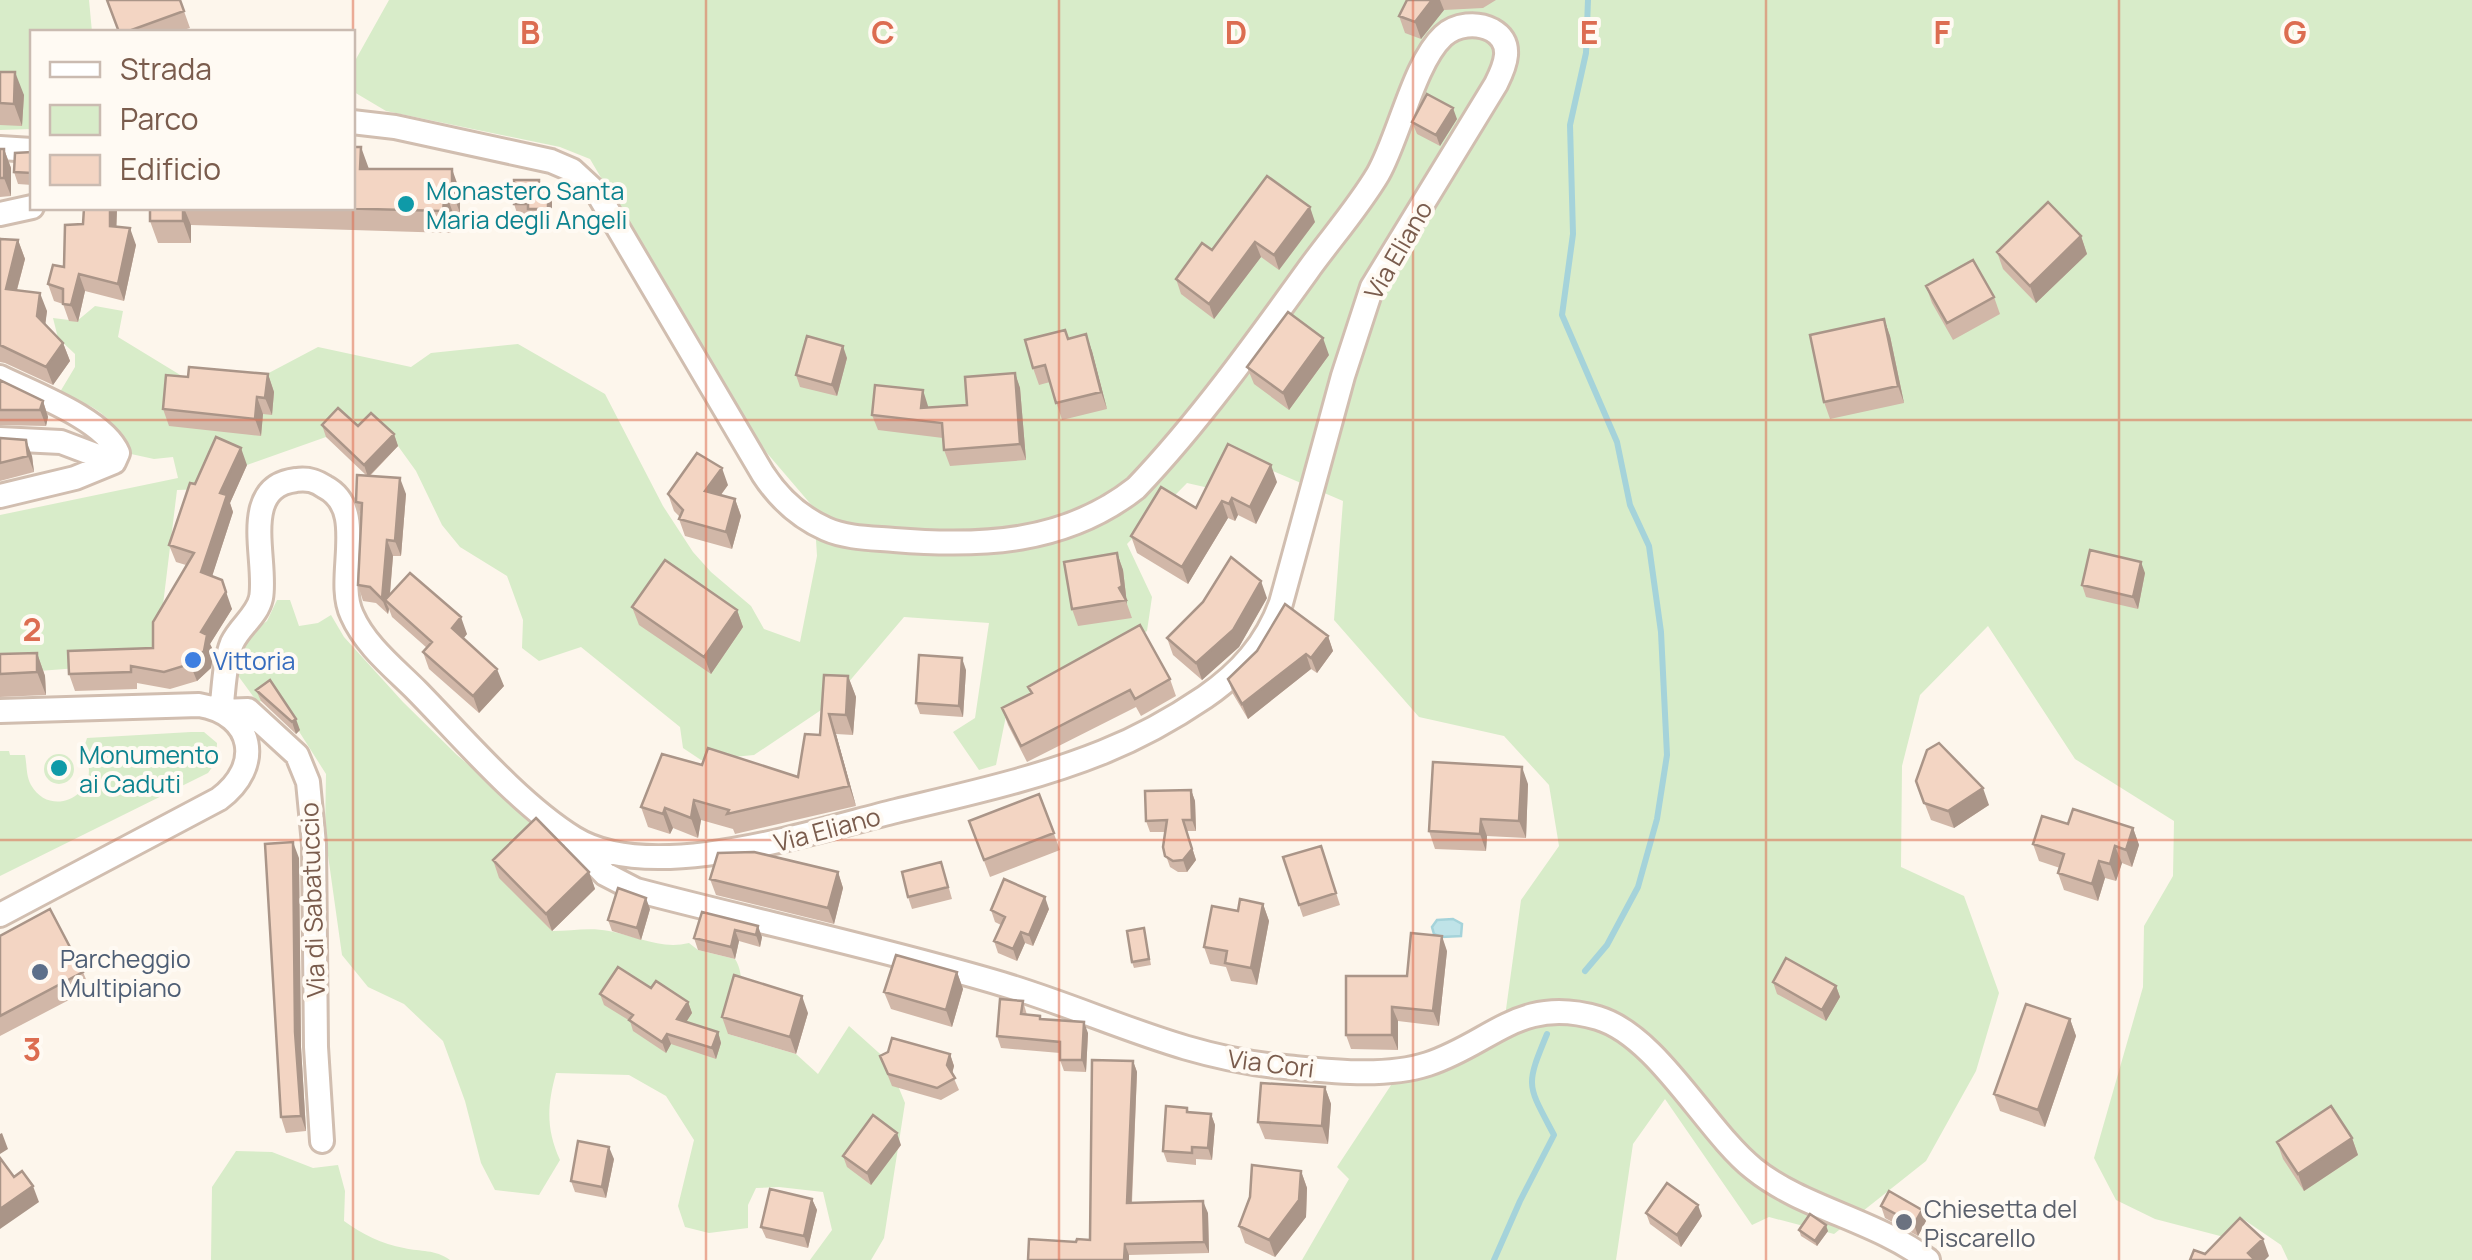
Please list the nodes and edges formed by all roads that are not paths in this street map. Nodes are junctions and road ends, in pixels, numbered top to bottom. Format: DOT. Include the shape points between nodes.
graph roads {
  1 [pos="355,122"];
  2 [pos="0,148"];
  3 [pos="30,150"];
  4 [pos="30,207"];
  5 [pos="0,214"];
  6 [pos="0,376"];
  7 [pos="0,440"];
  8 [pos="114,462"];
  9 [pos="0,496"];
  10 [pos="0,710"];
  11 [pos="228,716"];
  12 [pos="562,830"];
  13 [pos="0,915"];
  14 [pos="322,1141"];
  15 [pos="1928,1260"];
  1 -- 12 [label="street, Via Eliano" via="572,170 598,194 762,474 784,500 834,532 990,544 1082,520 1136,488 1276,315 1374,179 1443,36 1479,26 1496,32 1506,46 1496,84 1376,278 1281,604 1260,646 1223,684 1087,758 783,842 646,856 602,850"];
  2 -- 3 [label="street"];
  4 -- 5 [label="street"];
  6 -- 8 [label="street" via="99,429 115,446"];
  7 -- 8 [label="street" via="61,442"];
  8 -- 9 [label="street"];
  10 -- 11 [label="street, Via di Sabatuccio" via="199,705"];
  11 -- 12 [label="street, Via Eliano" via="232,644 262,595 264,501 294,480 312,480 333,490 345,506 348,605 357,626 492,769"];
  11 -- 13 [label="street" via="244,734 247,757 231,790"];
  11 -- 14 [label="street, Via di Sabatuccio" via="248,710 297,755 308,782"];
  12 -- 15 [label="street, Via Cori" via="626,887 997,983 1148,1038 1240,1061 1401,1070 1431,1063 1530,1016 1558,1012 1601,1019 1647,1052 1758,1173"];
}
